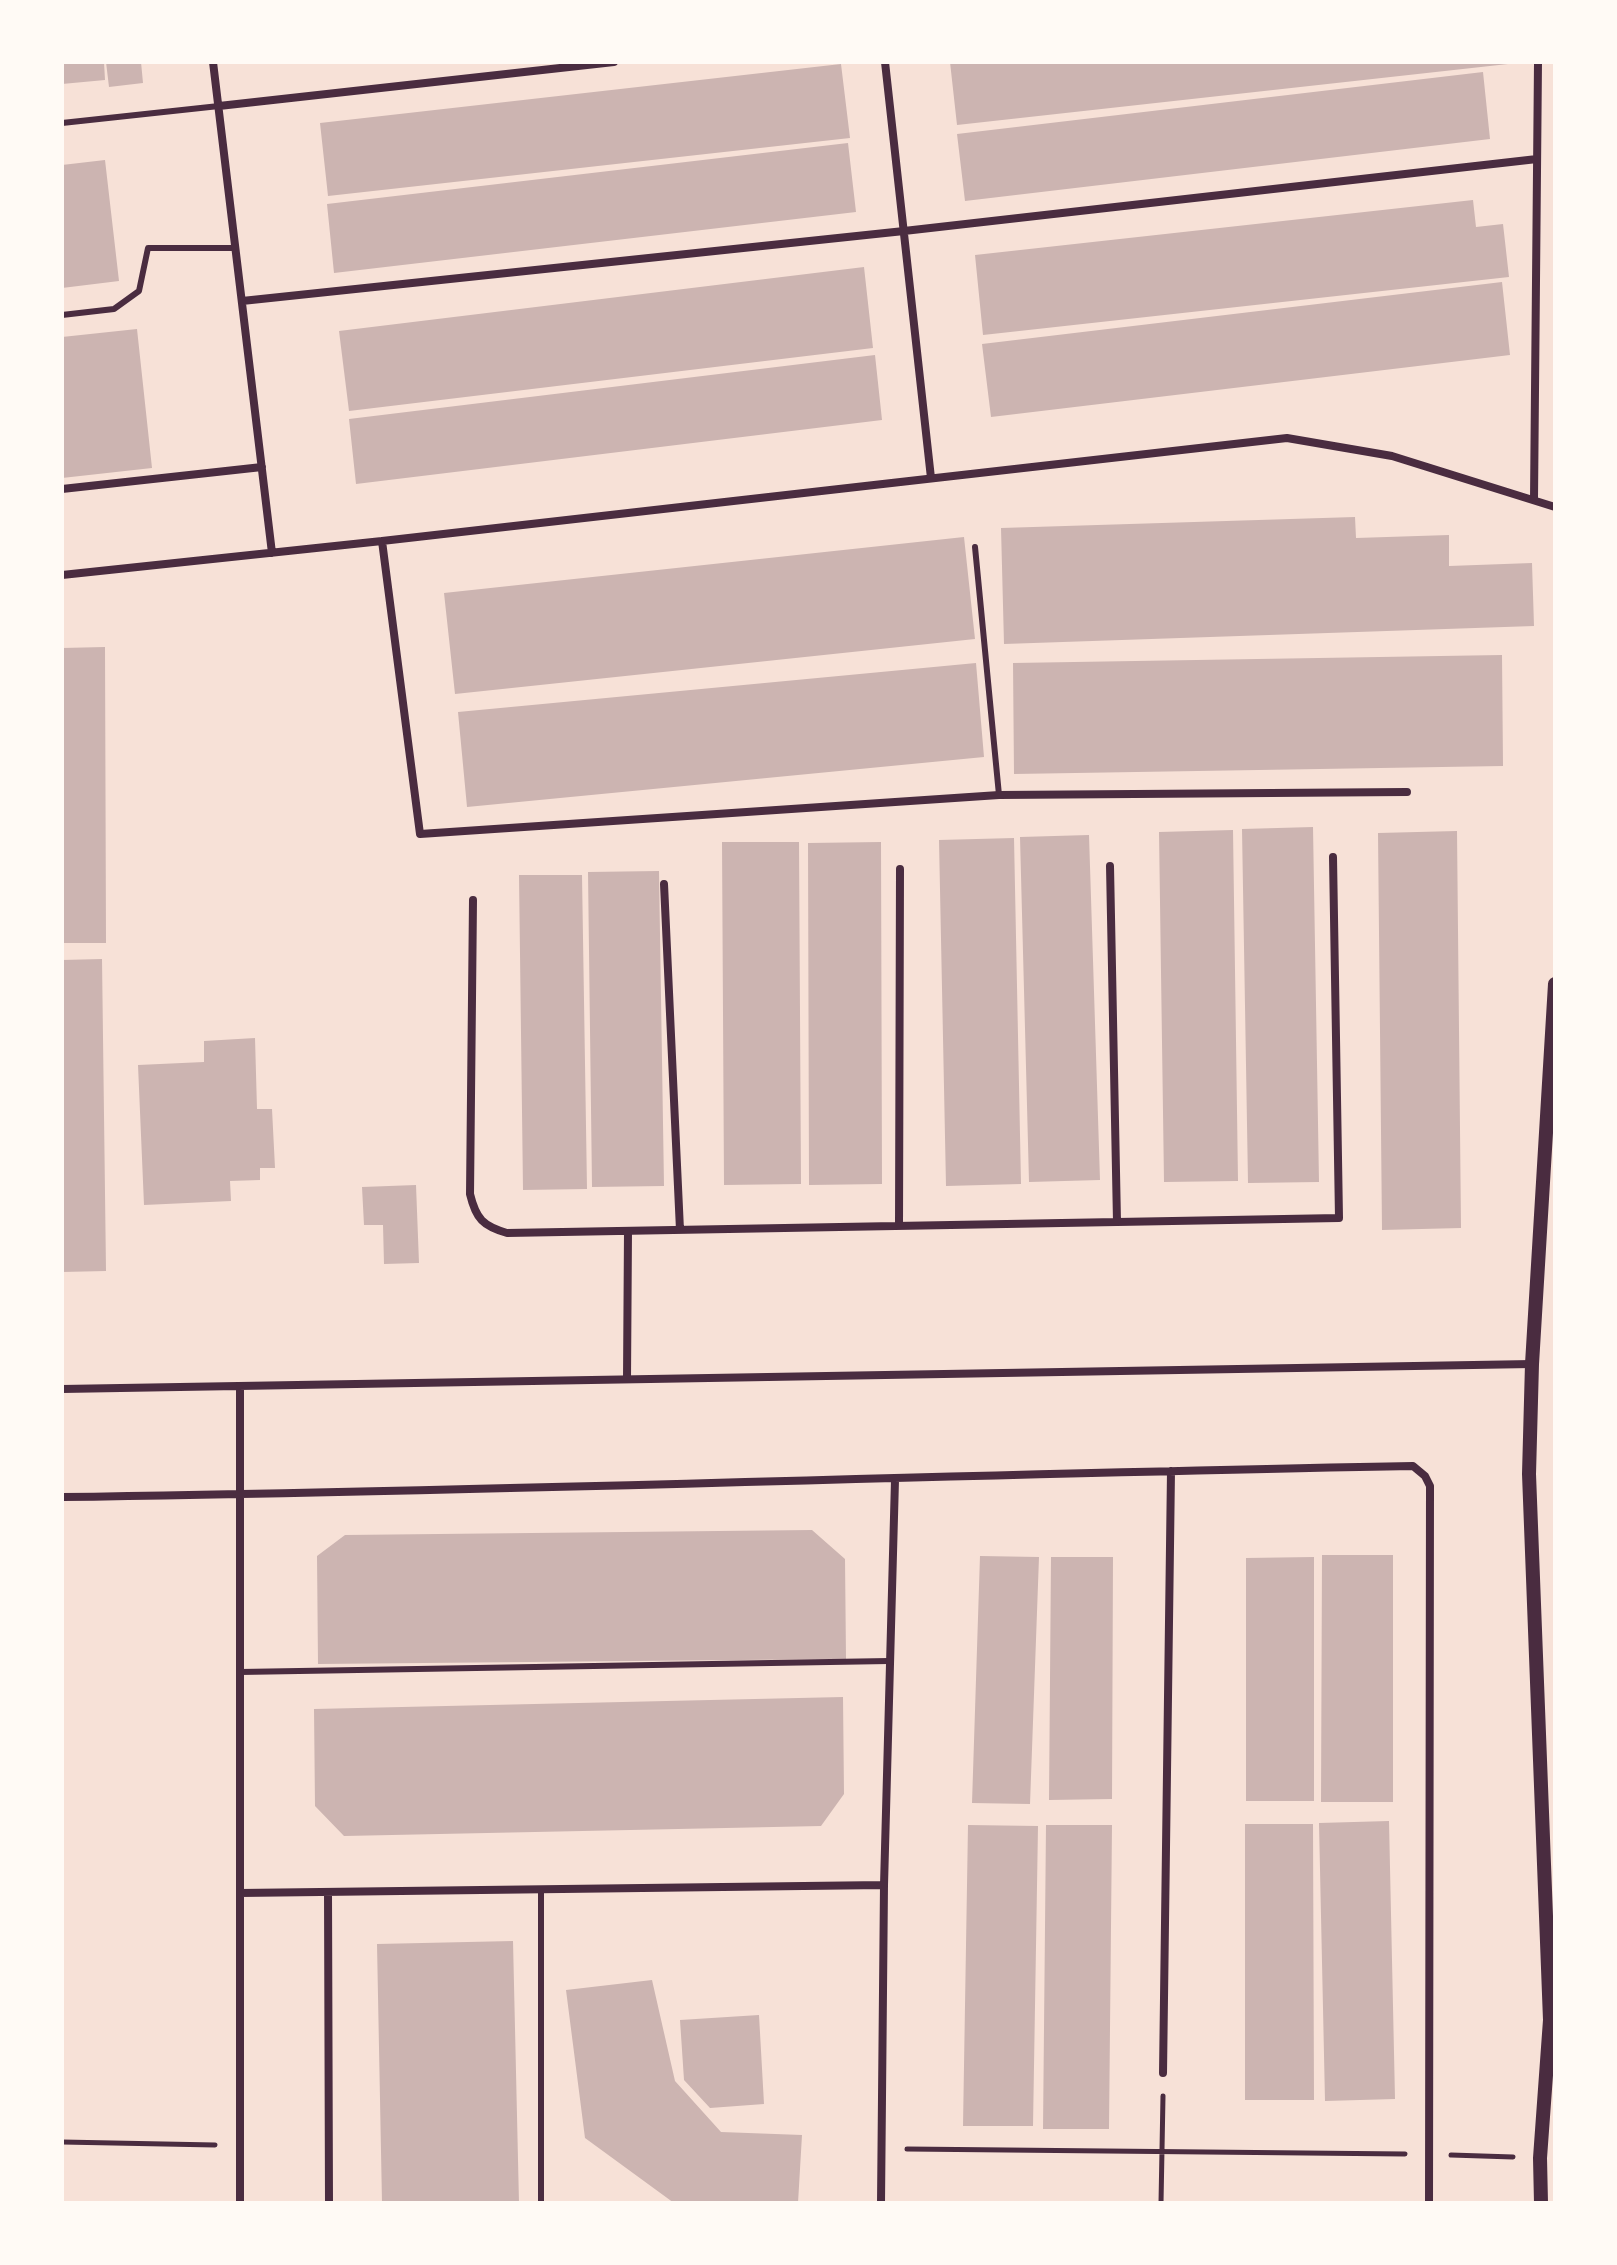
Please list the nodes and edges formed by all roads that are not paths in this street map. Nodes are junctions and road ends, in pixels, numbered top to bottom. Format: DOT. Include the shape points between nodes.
graph roads {
  1 [pos="213,62"];
  2 [pos="614,62"];
  3 [pos="885,62"];
  4 [pos="1538,62"];
  5 [pos="219,106"];
  6 [pos="62,123"];
  7 [pos="1537,159"];
  8 [pos="904,231"];
  9 [pos="235,248"];
  10 [pos="242,301"];
  11 [pos="62,315"];
  12 [pos="262,467"];
  13 [pos="931,478"];
  14 [pos="62,489"];
  15 [pos="1534,499"];
  16 [pos="1555,507"];
  17 [pos="382,541"];
  18 [pos="975,547"];
  19 [pos="272,553"];
  20 [pos="62,575"];
  21 [pos="1407,792"];
  22 [pos="999,795"];
  23 [pos="1333,857"];
  24 [pos="1110,866"];
  25 [pos="900,869"];
  26 [pos="664,884"];
  27 [pos="473,900"];
  28 [pos="1555,984"];
  29 [pos="1117,1222"];
  30 [pos="899,1226"];
  31 [pos="680,1230"];
  32 [pos="628,1231"];
  33 [pos="1532,1364"];
  34 [pos="627,1379"];
  35 [pos="240,1386"];
  36 [pos="62,1389"];
  37 [pos="1171,1471"];
  38 [pos="895,1480"];
  39 [pos="240,1494"];
  40 [pos="62,1497"];
  41 [pos="889,1661"];
  42 [pos="240,1672"];
  43 [pos="884,1885"];
  44 [pos="541,1890"];
  45 [pos="328,1892"];
  46 [pos="240,1893"];
  47 [pos="1553,2020"];
  48 [pos="1163,2073"];
  49 [pos="240,2203"];
  50 [pos="329,2203"];
  51 [pos="541,2203"];
  52 [pos="881,2203"];
  53 [pos="1429,2203"];
  54 [pos="1541,2203"];
  1 -- 5 [label="street"];
  2 -- 5 [label="street"];
  3 -- 8 [label="street"];
  4 -- 7 [label="street"];
  5 -- 6 [label="lane"];
  5 -- 9 [label="street"];
  7 -- 8 [label="street"];
  7 -- 15 [label="street"];
  8 -- 10 [label="street"];
  8 -- 13 [label="street"];
  9 -- 10 [label="street"];
  9 -- 11 [label="lane" via="148,248 139,291 114,309"];
  10 -- 12 [label="street"];
  12 -- 14 [label="street"];
  12 -- 19 [label="street"];
  13 -- 15 [label="street" via="1287,438 1392,456"];
  13 -- 17 [label="street"];
  15 -- 16 [label="street"];
  17 -- 19 [label="street"];
  17 -- 22 [label="street" via="420,834"];
  18 -- 22 [label="lane"];
  19 -- 20 [label="street"];
  21 -- 22 [label="street"];
  23 -- 29 [label="street" via="1339,1218"];
  24 -- 29 [label="street"];
  25 -- 30 [label="street"];
  26 -- 31 [label="street"];
  27 -- 32 [label="street" via="474,1208 480,1220 507,1233"];
  28 -- 33 [label="street"];
  29 -- 30 [label="street"];
  30 -- 31 [label="street"];
  31 -- 32 [label="street"];
  32 -- 34 [label="street"];
  33 -- 34 [label="street"];
  33 -- 47 [label="street" via="1529,1474"];
  34 -- 35 [label="street"];
  35 -- 36 [label="street"];
  35 -- 39 [label="street"];
  37 -- 38 [label="street"];
  37 -- 48 [label="street"];
  37 -- 53 [label="street" via="1413,1466 1430,1486"];
  38 -- 39 [label="street"];
  38 -- 41 [label="street"];
  39 -- 40 [label="street"];
  39 -- 42 [label="street"];
  41 -- 42 [label="lane"];
  41 -- 43 [label="street"];
  42 -- 46 [label="street"];
  43 -- 44 [label="street"];
  43 -- 52 [label="street"];
  44 -- 45 [label="street"];
  44 -- 51 [label="lane"];
  45 -- 46 [label="street"];
  45 -- 50 [label="street"];
  46 -- 49 [label="street"];
  47 -- 54 [label="street"];
}
